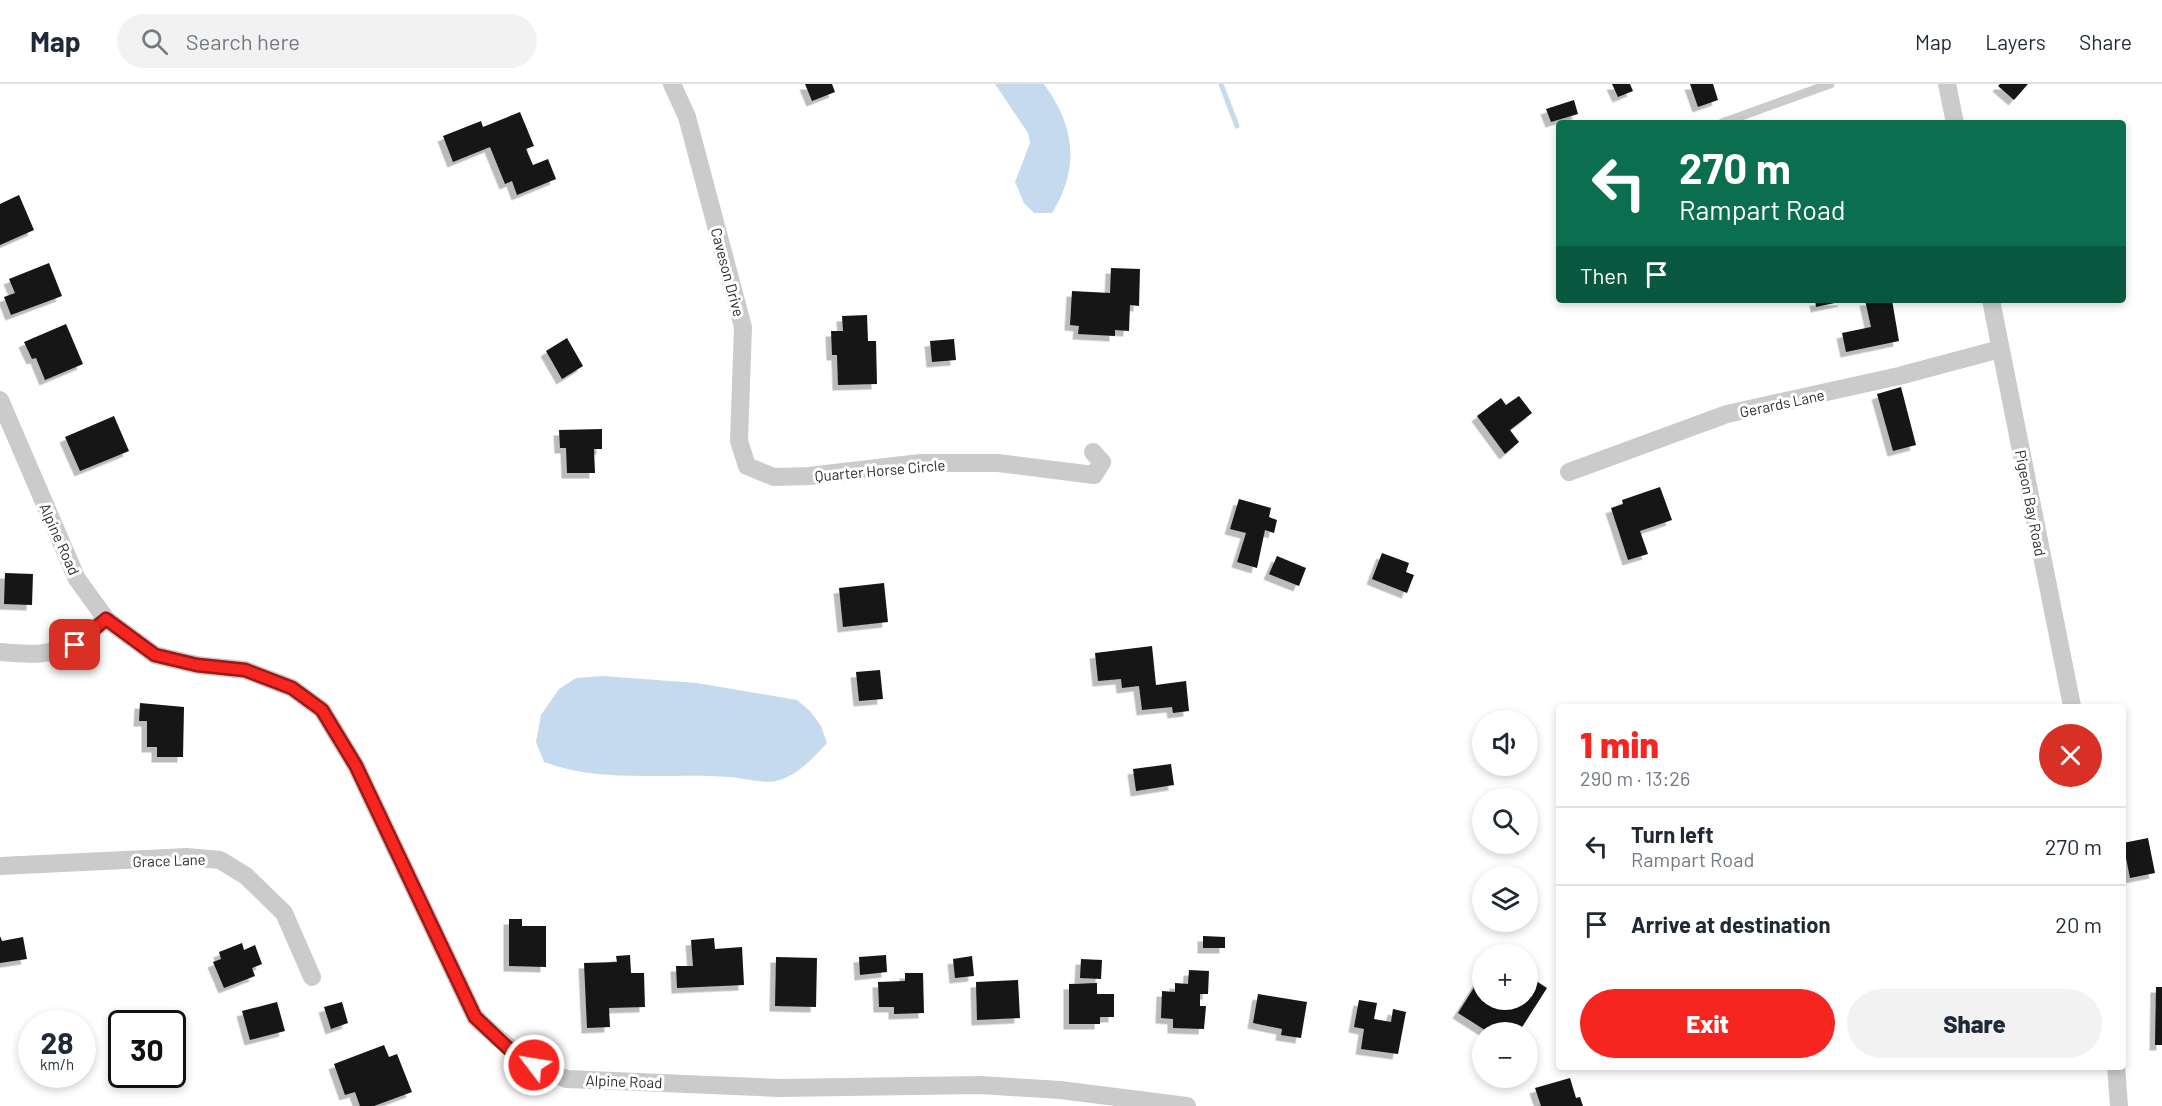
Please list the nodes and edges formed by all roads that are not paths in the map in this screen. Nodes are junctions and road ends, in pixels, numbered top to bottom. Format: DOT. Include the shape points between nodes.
graph roads {
  1 [pos="672,84"];
  2 [pos="1830,84"];
  3 [pos="1947,84"];
  4 [pos="1730,120"];
  5 [pos="1954,120"];
  6 [pos="1992,303"];
  7 [pos="2001,349"];
  8 [pos="0,400"];
  9 [pos="1093,452"];
  10 [pos="747,466"];
  11 [pos="1569,472"];
  12 [pos="106,619"];
  13 [pos="0,652"];
  14 [pos="2072,704"];
  15 [pos="0,866"];
  16 [pos="312,977"];
  17 [pos="2116,1070"];
  18 [pos="779,1097"];
  19 [pos="1187,1106"];
  20 [pos="2119,1106"];
  1 -- 10 [label="street, Caveson Drive" via="687,117 743,327 740,441"];
  2 -- 4 [label="lane"];
  3 -- 5 [label="street"];
  6 -- 7 [label="street, Pigeon Bay Road"];
  7 -- 11 [label="street, Gerards Lane" via="1888,379 1727,414"];
  7 -- 14 [label="street, Pigeon Bay Road"];
  8 -- 12 [label="street, Alpine Road" via="77,579"];
  9 -- 10 [label="street, Quarter Horse Circle" via="1102,462 1094,475 998,463 921,463 774,477"];
  12 -- 13 [label="street" via="75,645 38,655"];
  12 -- 18 [label="street, Alpine Road" via="155,655 245,670 292,688 322,710 356,766 475,1017 509,1049 566,1079"];
  15 -- 16 [label="street, Grace Lane" via="187,857 220,860 246,876 284,914"];
  17 -- 20 [label="street"];
  18 -- 19 [label="street, Alpine Road" via="980,1085 1070,1091"];
}
